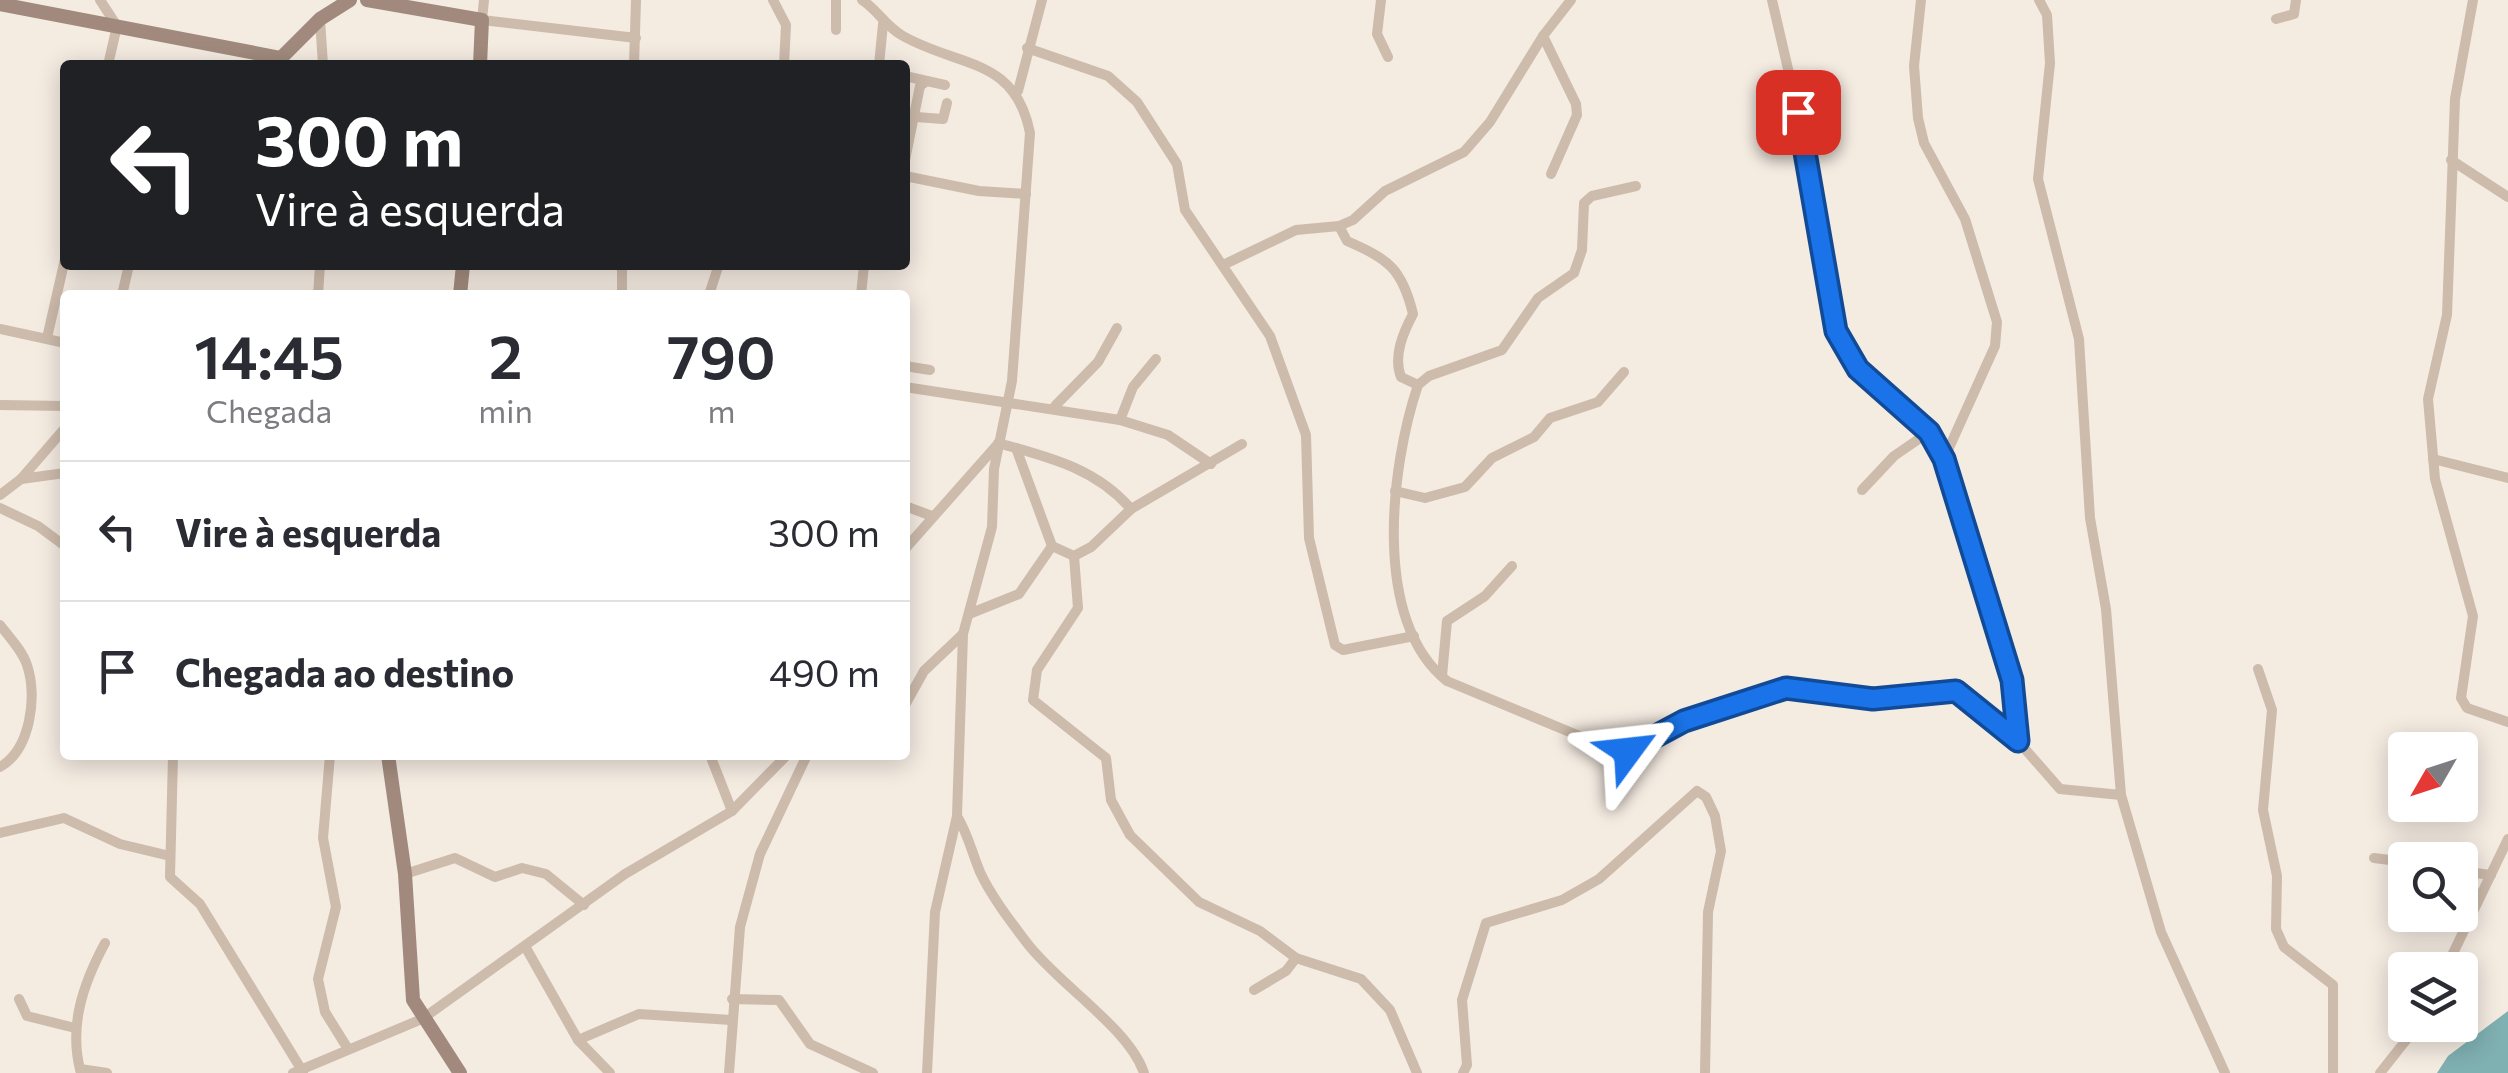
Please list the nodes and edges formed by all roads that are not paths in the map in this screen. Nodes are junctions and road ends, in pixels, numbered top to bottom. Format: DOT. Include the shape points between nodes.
graph roads {
  1 [pos="100,0"];
  2 [pos="350,0"];
  3 [pos="368,0"];
  4 [pos="484,0"];
  5 [pos="636,0"];
  6 [pos="773,0"];
  7 [pos="836,0"];
  8 [pos="862,0"];
  9 [pos="1042,0"];
  10 [pos="1381,0"];
  11 [pos="1571,0"];
  12 [pos="1772,0"];
  13 [pos="1922,0"];
  14 [pos="2039,0"];
  15 [pos="2296,0"];
  16 [pos="2474,0"];
  17 [pos="0,4"];
  18 [pos="320,19"];
  19 [pos="2276,19"];
  20 [pos="482,20"];
  21 [pos="884,24"];
  22 [pos="117,26"];
  23 [pos="836,30"];
  24 [pos="1542,36"];
  25 [pos="636,38"];
  26 [pos="1028,48"];
  27 [pos="1388,57"];
  28 [pos="109,60"];
  29 [pos="278,60"];
  30 [pos="284,60"];
  31 [pos="323,60"];
  32 [pos="480,60"];
  33 [pos="634,60"];
  34 [pos="784,60"];
  35 [pos="880,60"];
  36 [pos="910,77"];
  37 [pos="927,80"];
  38 [pos="945,84"];
  39 [pos="1018,92"];
  40 [pos="947,103"];
  41 [pos="916,118"];
  42 [pos="910,141"];
  43 [pos="2451,160"];
  44 [pos="1550,174"];
  45 [pos="910,177"];
  46 [pos="1636,186"];
  47 [pos="1026,194"];
  48 [pos="2508,198"];
  49 [pos="1340,226"];
  50 [pos="1223,265"];
  51 [pos="63,270"];
  52 [pos="0,328"];
  53 [pos="1116,328"];
  54 [pos="47,338"];
  55 [pos="60,342"];
  56 [pos="1156,359"];
  57 [pos="910,367"];
  58 [pos="930,370"];
  59 [pos="1624,372"];
  60 [pos="1418,385"];
  61 [pos="910,388"];
  62 [pos="1008,405"];
  63 [pos="0,406"];
  64 [pos="60,406"];
  65 [pos="1055,406"];
  66 [pos="1120,420"];
  67 [pos="1929,432"];
  68 [pos="60,434"];
  69 [pos="998,444"];
  70 [pos="1242,444"];
  71 [pos="1016,448"];
  72 [pos="1944,459"];
  73 [pos="2433,459"];
  74 [pos="1211,464"];
  75 [pos="60,474"];
  76 [pos="2508,478"];
  77 [pos="21,479"];
  78 [pos="1862,490"];
  79 [pos="1395,491"];
  80 [pos="0,495"];
  81 [pos="0,508"];
  82 [pos="910,508"];
  83 [pos="1131,508"];
  84 [pos="932,516"];
  85 [pos="60,542"];
  86 [pos="910,543"];
  87 [pos="1052,546"];
  88 [pos="1074,556"];
  89 [pos="1512,566"];
  90 [pos="969,614"];
  91 [pos="0,624"];
  92 [pos="963,634"];
  93 [pos="1414,636"];
  94 [pos="2258,669"];
  95 [pos="1442,677"];
  96 [pos="910,696"];
  97 [pos="2508,722"];
  98 [pos="2018,741"];
  99 [pos="174,760"];
  100 [pos="330,760"];
  101 [pos="389,760"];
  102 [pos="712,760"];
  103 [pos="782,760"];
  104 [pos="805,760"];
  105 [pos="0,768"];
  106 [pos="2121,795"];
  107 [pos="732,811"];
  108 [pos="957,816"];
  109 [pos="0,832"];
  110 [pos="2508,839"];
  111 [pos="170,856"];
  112 [pos="2374,858"];
  113 [pos="2388,860"];
  114 [pos="2478,873"];
  115 [pos="405,874"];
  116 [pos="2492,875"];
  117 [pos="584,905"];
  118 [pos="105,943"];
  119 [pos="526,948"];
  120 [pos="2454,952"];
  121 [pos="1296,958"];
  122 [pos="1254,990"];
  123 [pos="19,999"];
  124 [pos="732,1000"];
  125 [pos="422,1019"];
  126 [pos="732,1020"];
  127 [pos="74,1028"];
  128 [pos="578,1040"];
  129 [pos="2405,1042"];
  130 [pos="348,1049"];
  131 [pos="80,1071"];
  132 [pos="299,1072"];
  133 [pos="108,1073"];
  134 [pos="460,1073"];
  135 [pos="610,1073"];
  136 [pos="729,1073"];
  137 [pos="873,1073"];
  138 [pos="926,1073"];
  139 [pos="1144,1073"];
  140 [pos="1417,1073"];
  141 [pos="1463,1073"];
  142 [pos="1705,1073"];
  143 [pos="2224,1073"];
  144 [pos="2332,1073"];
  145 [pos="2380,1073"];
  1 -- 22 [label="street"];
  2 -- 18 [label="street"];
  3 -- 20 [label="street"];
  4 -- 20 [label="street"];
  5 -- 25 [label="street"];
  6 -- 34 [label="street" via="786,25"];
  7 -- 23 [label="street"];
  8 -- 21 [label="street"];
  9 -- 26 [label="street"];
  10 -- 27 [label="street" via="1377,34"];
  11 -- 24 [label="street"];
  12 -- 67 [label="street" via="1836,331 1858,369"];
  13 -- 72 [label="street" via="1914,66 1918,118 1924,143 1965,219 1997,322 1995,346"];
  14 -- 106 [label="street" via="2048,15 2050,63 2038,179 2079,339 2090,518 2106,609"];
  15 -- 19 [label="street" via="2294,14"];
  16 -- 43 [label="street"];
  17 -- 22 [label="street"];
  18 -- 30 [label="street"];
  18 -- 31 [label="street"];
  20 -- 25 [label="street"];
  20 -- 32 [label="street"];
  21 -- 35 [label="street"];
  21 -- 39 [label="street"];
  22 -- 28 [label="street"];
  22 -- 29 [label="street"];
  24 -- 44 [label="street" via="1577,115"];
  24 -- 49 [label="street" via="1464,152 1392,187"];
  25 -- 33 [label="street"];
  26 -- 39 [label="street"];
  26 -- 50 [label="street" via="1108,76 1137,102 1178,164 1185,210"];
  36 -- 37 [label="street"];
  37 -- 38 [label="street"];
  37 -- 41 [label="street" via="920,86"];
  39 -- 47 [label="street" via="1030,133"];
  40 -- 41 [label="street" via="943,119"];
  41 -- 42 [label="street"];
  43 -- 48 [label="street"];
  43 -- 73 [label="street" via="2447,315 2428,400"];
  45 -- 47 [label="street"];
  46 -- 60 [label="street" via="1584,202 1574,273 1538,298 1502,350"];
  47 -- 62 [label="street"];
  49 -- 50 [label="street" via="1296,230"];
  49 -- 60 [label="street" via="1347,242 1390,262 1405,286 1413,314 1402,334 1398,369 1401,378"];
  50 -- 93 [label="street" via="1270,336 1306,434 1309,538 1334,645 1343,650"];
  51 -- 54 [label="street"];
  52 -- 54 [label="street"];
  53 -- 65 [label="street" via="1098,362"];
  54 -- 55 [label="street"];
  56 -- 66 [label="street" via="1133,387"];
  57 -- 58 [label="street"];
  59 -- 79 [label="street" via="1598,402 1550,418 1534,436 1492,458 1465,487 1426,498"];
  60 -- 79 [label="street"];
  61 -- 62 [label="street"];
  62 -- 65 [label="street"];
  62 -- 69 [label="street"];
  63 -- 64 [label="street"];
  65 -- 66 [label="street"];
  66 -- 74 [label="street" via="1168,436"];
  67 -- 72 [label="street"];
  67 -- 78 [label="street"];
  68 -- 77 [label="street"];
  69 -- 71 [label="street"];
  69 -- 84 [label="street"];
  69 -- 90 [label="street" via="992,526"];
  70 -- 74 [label="street"];
  71 -- 83 [label="street" via="1092,475"];
  71 -- 87 [label="street"];
  72 -- 98 [label="street" via="2012,680"];
  73 -- 76 [label="street"];
  73 -- 97 [label="street" via="2473,616 2461,698 2467,708"];
  74 -- 83 [label="street"];
  75 -- 77 [label="street"];
  77 -- 80 [label="street"];
  79 -- 93 [label="street" via="1400,586"];
  81 -- 85 [label="street"];
  82 -- 84 [label="street"];
  83 -- 88 [label="street"];
  84 -- 86 [label="street"];
  87 -- 88 [label="street"];
  87 -- 90 [label="street" via="1019,594"];
  88 -- 121 [label="street" via="1078,608 1037,670 1033,700 1106,758 1118,816 1130,836 1198,902 1260,930"];
  89 -- 95 [label="street" via="1447,621"];
  90 -- 92 [label="street"];
  91 -- 105 [label="street" via="28,668 30,692 25,739"];
  92 -- 96 [label="street" via="924,671"];
  92 -- 108 [label="street"];
  93 -- 95 [label="street"];
  94 -- 144 [label="street" via="2271,704 2263,810 2277,876 2276,929 2284,947 2333,986"];
  95 -- 98 [label="street" via="1618,752 1684,721 1790,687 1873,699 1956,691"];
  98 -- 106 [label="street" via="2060,789"];
  99 -- 111 [label="street"];
  100 -- 130 [label="street" via="323,838 336,907 318,979 324,1012"];
  101 -- 115 [label="street"];
  102 -- 107 [label="street"];
  103 -- 107 [label="street"];
  104 -- 124 [label="street" via="757,862 740,927"];
  106 -- 143 [label="street" via="2162,932"];
  107 -- 117 [label="street"];
  108 -- 138 [label="street" via="935,912"];
  108 -- 139 [label="street" via="980,872 1027,943 1130,1044"];
  109 -- 111 [label="street" via="64,818 120,844"];
  110 -- 116 [label="street"];
  111 -- 132 [label="street" via="170,877 200,904"];
  112 -- 113 [label="street"];
  114 -- 116 [label="street"];
  115 -- 117 [label="street" via="455,858 495,877 531,869 555,878"];
  115 -- 125 [label="street" via="410,986"];
  116 -- 120 [label="street"];
  117 -- 119 [label="street"];
  118 -- 127 [label="street"];
  119 -- 125 [label="street"];
  119 -- 128 [label="street"];
  121 -- 122 [label="street"];
  121 -- 140 [label="street" via="1360,979 1381,998"];
  123 -- 127 [label="street" via="27,1016"];
  124 -- 126 [label="street"];
  124 -- 137 [label="street" via="780,1000 810,1044"];
  125 -- 130 [label="street"];
  125 -- 134 [label="street"];
  126 -- 128 [label="street" via="639,1014"];
  126 -- 136 [label="street"];
  127 -- 131 [label="street"];
  128 -- 135 [label="street"];
  129 -- 145 [label="street"];
  130 -- 132 [label="street"];
  131 -- 133 [label="street"];
  141 -- 142 [label="street" via="1462,995 1486,922 1562,900 1599,879 1697,791 1715,816 1722,851 1707,928"];
}
